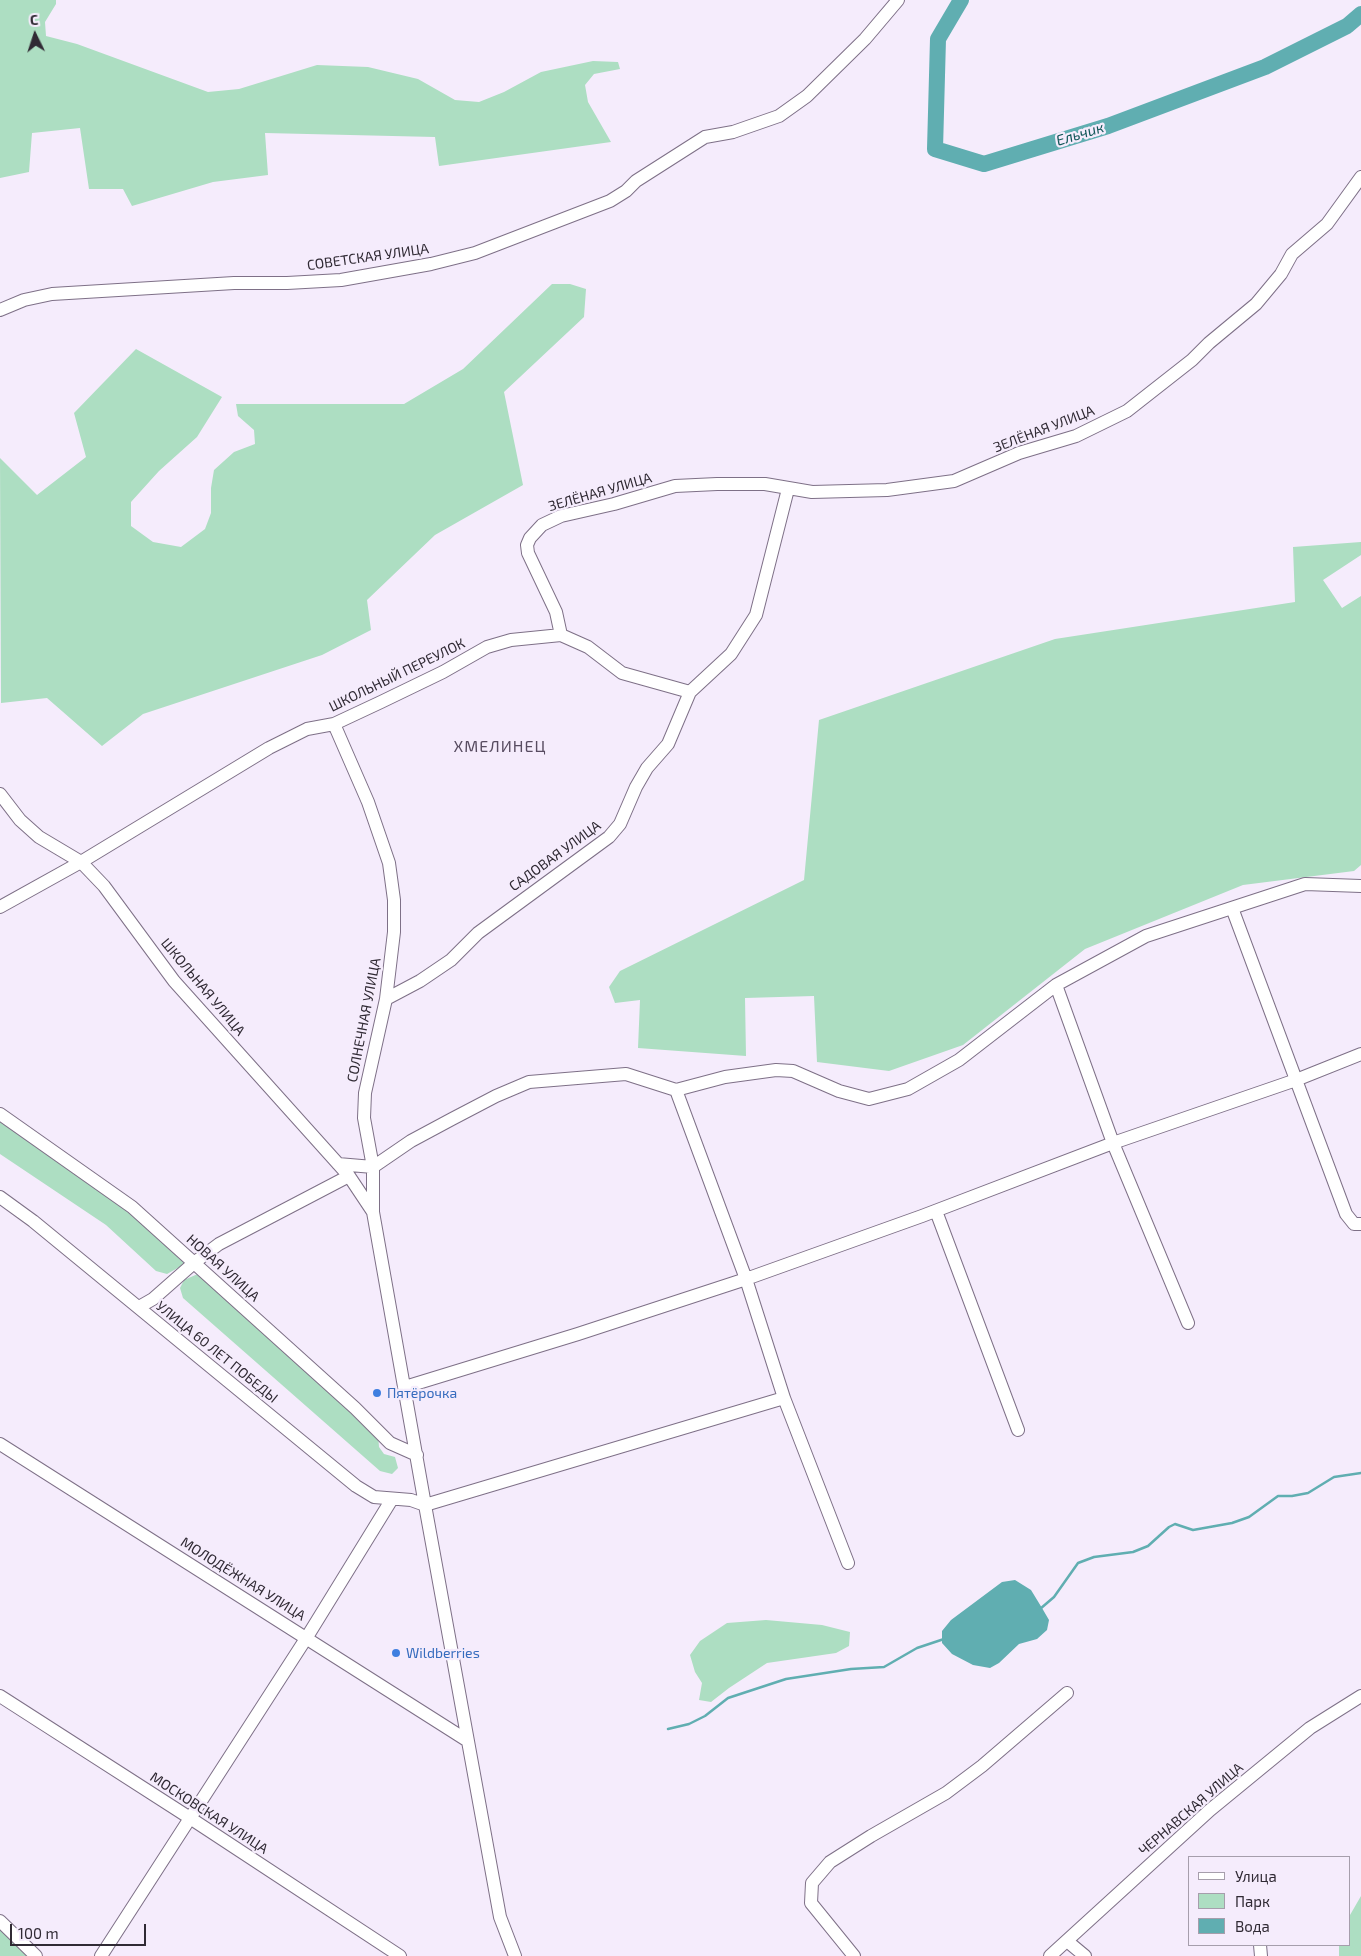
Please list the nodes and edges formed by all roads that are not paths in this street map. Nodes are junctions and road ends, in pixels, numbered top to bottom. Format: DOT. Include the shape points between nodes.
graph roads {
  1 [pos="898,0"];
  2 [pos="1361,177"];
  3 [pos="0,310"];
  4 [pos="788,489"];
  5 [pos="561,636"];
  6 [pos="690,692"];
  7 [pos="334,724"];
  8 [pos="0,794"];
  9 [pos="81,862"];
  10 [pos="1361,886"];
  11 [pos="0,907"];
  12 [pos="1232,908"];
  13 [pos="1056,985"];
  14 [pos="386,999"];
  15 [pos="1361,1054"];
  16 [pos="1296,1080"];
  17 [pos="676,1090"];
  18 [pos="0,1114"];
  19 [pos="1113,1143"];
  20 [pos="338,1164"];
  21 [pos="373,1167"];
  22 [pos="349,1176"];
  23 [pos="0,1197"];
  24 [pos="936,1211"];
  25 [pos="374,1212"];
  26 [pos="1361,1224"];
  27 [pos="195,1262"];
  28 [pos="746,1279"];
  29 [pos="139,1307"];
  30 [pos="1188,1324"];
  31 [pos="405,1387"];
  32 [pos="784,1398"];
  33 [pos="1018,1430"];
  34 [pos="0,1444"];
  35 [pos="417,1455"];
  36 [pos="392,1500"];
  37 [pos="426,1505"];
  38 [pos="848,1563"];
  39 [pos="307,1638"];
  40 [pos="1067,1693"];
  41 [pos="0,1696"];
  42 [pos="1361,1696"];
  43 [pos="468,1741"];
  44 [pos="190,1818"];
  45 [pos="0,1921"];
  46 [pos="1067,1941"];
  47 [pos="515,1955"];
  48 [pos="36,1956"];
  49 [pos="101,1956"];
  50 [pos="400,1956"];
  51 [pos="854,1956"];
  52 [pos="1050,1956"];
  53 [pos="1085,1956"];
  1 -- 3 [label="street, СОВЕТСКАЯ УЛИЦА" via="865,39 807,96 779,116 733,132 705,137 610,201 475,253 341,280 52,294"];
  2 -- 4 [label="street, ЗЕЛЁНАЯ УЛИЦА" via="1327,224 1292,254 1281,274 1256,304 1127,411 1076,436 1019,453 954,481 886,490 812,492"];
  4 -- 5 [label="street, ЗЕЛЁНАЯ УЛИЦА" via="765,484 675,486 561,516 542,525 530,538 528,553 556,612"];
  4 -- 6 [label="street" via="756,615 731,654"];
  5 -- 6 [label="street, ШКОЛЬНЫЙ ПЕРЕУЛОК" via="588,647 622,673"];
  5 -- 7 [label="street, ШКОЛЬНЫЙ ПЕРЕУЛОК" via="511,640 487,647 443,672"];
  6 -- 14 [label="street, САДОВАЯ УЛИЦА" via="668,744 647,768 620,824 609,837 478,933 451,960"];
  7 -- 9 [label="street, ШКОЛЬНЫЙ ПЕРЕУЛОК" via="307,728 269,748"];
  7 -- 14 [label="street, СОЛНЕЧНАЯ УЛИЦА" via="368,802 389,863 394,932"];
  8 -- 9 [label="street, ШКОЛЬНАЯ УЛИЦА" via="20,820 39,837"];
  9 -- 11 [label="street, ШКОЛЬНЫЙ ПЕРЕУЛОК"];
  9 -- 20 [label="street, ШКОЛЬНАЯ УЛИЦА" via="104,886 174,981"];
  10 -- 12 [label="street" via="1306,884"];
  12 -- 13 [label="street" via="1146,936"];
  12 -- 16 [label="street"];
  13 -- 17 [label="street" via="959,1060 908,1089 869,1099 839,1091 794,1071 776,1070 724,1077"];
  13 -- 19 [label="street"];
  14 -- 21 [label="street, СОЛНЕЧНАЯ УЛИЦА" via="365,1093 364,1118"];
  15 -- 16 [label="street"];
  16 -- 19 [label="street"];
  16 -- 26 [label="street" via="1346,1214 1354,1224"];
  17 -- 21 [label="street" via="626,1074 529,1082 444,1123"];
  17 -- 28 [label="street"];
  18 -- 27 [label="street, НОВАЯ УЛИЦА" via="132,1207"];
  19 -- 24 [label="street"];
  19 -- 30 [label="street"];
  20 -- 21 [label="street"];
  20 -- 22 [label="street, ШКОЛЬНАЯ УЛИЦА"];
  21 -- 25 [label="street, СОЛНЕЧНАЯ УЛИЦА"];
  22 -- 25 [label="street, ШКОЛЬНАЯ УЛИЦА"];
  22 -- 27 [label="street" via="218,1244"];
  23 -- 29 [label="street, УЛИЦА 60 ЛЕТ ПОБЕДЫ"];
  24 -- 28 [label="street"];
  24 -- 33 [label="street"];
  25 -- 31 [label="street, СОЛНЕЧНАЯ УЛИЦА"];
  27 -- 29 [label="street" via="153,1299"];
  27 -- 35 [label="street, НОВАЯ УЛИЦА" via="390,1443"];
  28 -- 31 [label="street"];
  28 -- 32 [label="street"];
  29 -- 36 [label="street, УЛИЦА 60 ЛЕТ ПОБЕДЫ" via="356,1486 374,1497"];
  31 -- 35 [label="street, СОЛНЕЧНАЯ УЛИЦА"];
  32 -- 37 [label="street"];
  32 -- 38 [label="street"];
  34 -- 39 [label="street, МОЛОДЁЖНАЯ УЛИЦА"];
  35 -- 37 [label="street, СОЛНЕЧНАЯ УЛИЦА"];
  36 -- 37 [label="street, УЛИЦА 60 ЛЕТ ПОБЕДЫ" via="412,1500"];
  36 -- 39 [label="street"];
  37 -- 43 [label="street, СОЛНЕЧНАЯ УЛИЦА"];
  39 -- 43 [label="street, МОЛОДЁЖНАЯ УЛИЦА"];
  39 -- 44 [label="street"];
  40 -- 51 [label="street" via="946,1793 830,1862 812,1883 811,1903"];
  41 -- 44 [label="street, МОСКОВСКАЯ УЛИЦА"];
  42 -- 46 [label="street, ЧЕРНАВСКАЯ УЛИЦА" via="1310,1728 1218,1804"];
  43 -- 47 [label="street, СОЛНЕЧНАЯ УЛИЦА" via="500,1917"];
  44 -- 49 [label="street"];
  44 -- 50 [label="street, МОСКОВСКАЯ УЛИЦА"];
  45 -- 48 [label="street"];
  46 -- 52 [label="street, ЧЕРНАВСКАЯ УЛИЦА"];
  46 -- 53 [label="street"];
}
